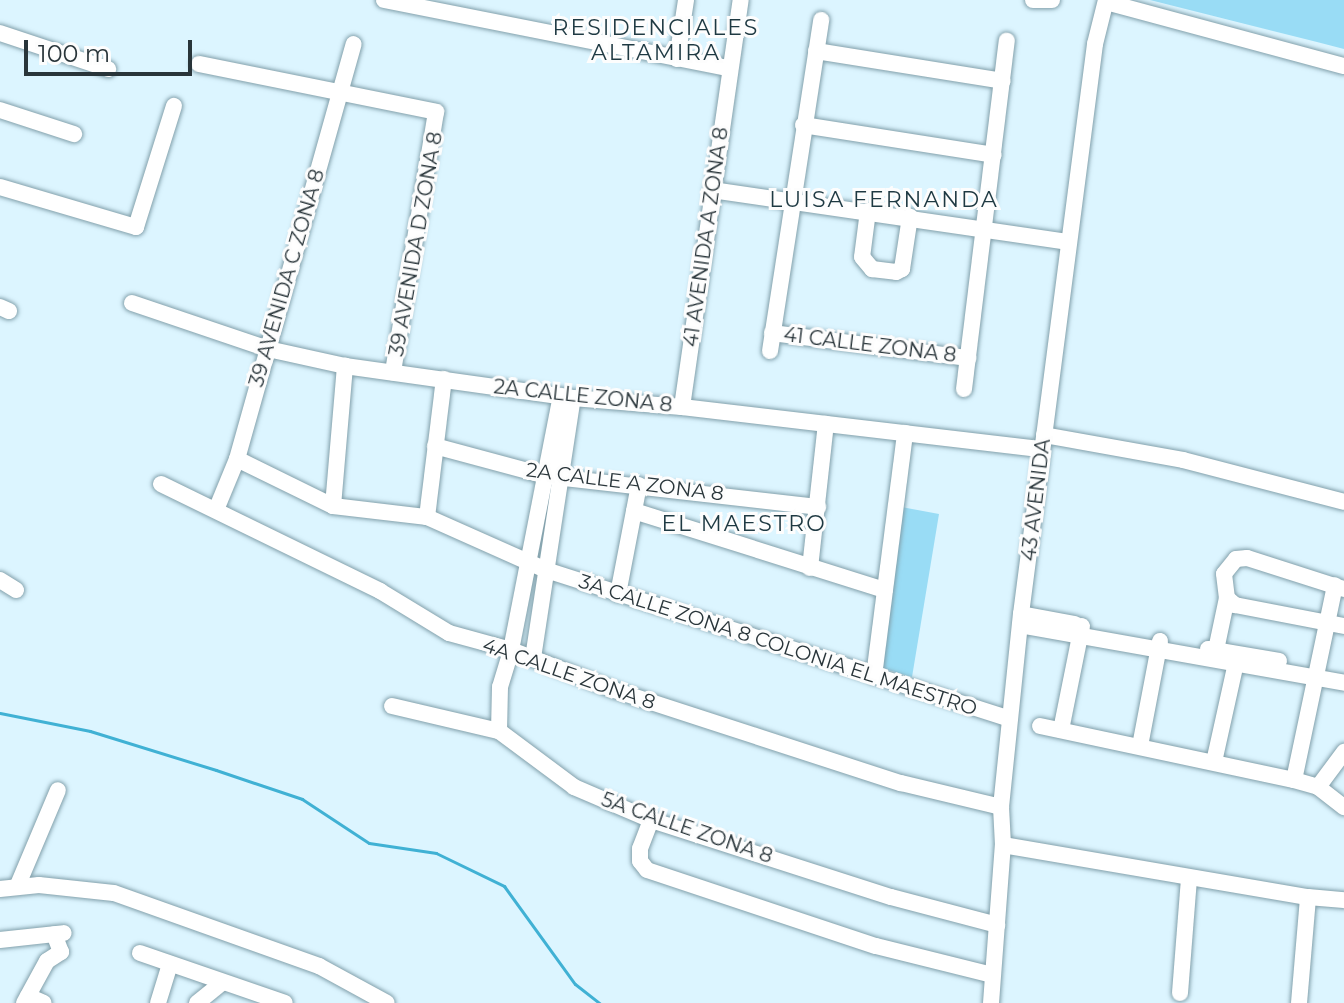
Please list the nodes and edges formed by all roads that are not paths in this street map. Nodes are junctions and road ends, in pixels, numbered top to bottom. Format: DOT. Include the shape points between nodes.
graph roads {
  1 [pos="384,0"];
  2 [pos="686,0"];
  3 [pos="741,0"];
  4 [pos="1033,0"];
  5 [pos="1052,0"];
  6 [pos="1106,1"];
  7 [pos="821,20"];
  8 [pos="0,33"];
  9 [pos="1007,41"];
  10 [pos="354,44"];
  11 [pos="816,51"];
  12 [pos="677,59"];
  13 [pos="199,64"];
  14 [pos="1344,66"];
  15 [pos="729,68"];
  16 [pos="108,69"];
  17 [pos="1003,81"];
  18 [pos="340,90"];
  19 [pos="174,106"];
  20 [pos="0,110"];
  21 [pos="803,125"];
  22 [pos="74,134"];
  23 [pos="994,155"];
  24 [pos="0,187"];
  25 [pos="712,190"];
  26 [pos="792,199"];
  27 [pos="868,211"];
  28 [pos="910,217"];
  29 [pos="983,228"];
  30 [pos="1067,242"];
  31 [pos="132,303"];
  32 [pos="772,333"];
  33 [pos="268,349"];
  34 [pos="770,351"];
  35 [pos="968,358"];
  36 [pos="345,366"];
  37 [pos="393,372"];
  38 [pos="444,379"];
  39 [pos="964,389"];
  40 [pos="567,397"];
  41 [pos="682,407"];
  42 [pos="826,424"];
  43 [pos="905,433"];
  44 [pos="1043,442"];
  45 [pos="435,446"];
  46 [pos="237,459"];
  47 [pos="554,477"];
  48 [pos="161,484"];
  49 [pos="639,485"];
  50 [pos="1344,502"];
  51 [pos="333,506"];
  52 [pos="818,507"];
  53 [pos="216,510"];
  54 [pos="634,511"];
  55 [pos="427,517"];
  56 [pos="529,564"];
  57 [pos="810,568"];
  58 [pos="546,570"];
  59 [pos="0,580"];
  60 [pos="1340,587"];
  61 [pos="16,590"];
  62 [pos="885,590"];
  63 [pos="618,594"];
  64 [pos="1227,598"];
  65 [pos="1020,619"];
  66 [pos="1336,624"];
  67 [pos="1081,630"];
  68 [pos="1159,646"];
  69 [pos="511,650"];
  70 [pos="1216,650"];
  71 [pos="533,658"];
  72 [pos="1237,660"];
  73 [pos="1344,673"];
  74 [pos="1316,674"];
  75 [pos="874,676"];
  76 [pos="1344,683"];
  77 [pos="392,706"];
  78 [pos="1010,719"];
  79 [pos="1040,726"];
  80 [pos="1061,730"];
  81 [pos="499,731"];
  82 [pos="1140,746"];
  83 [pos="1344,752"];
  84 [pos="1214,762"];
  85 [pos="1294,780"];
  86 [pos="1318,787"];
  87 [pos="58,790"];
  88 [pos="1001,807"];
  89 [pos="1344,807"];
  90 [pos="651,820"];
  91 [pos="1003,845"];
  92 [pos="1189,878"];
  93 [pos="8,888"];
  94 [pos="1308,897"];
  95 [pos="1344,900"];
  96 [pos="997,925"];
  97 [pos="0,940"];
  98 [pos="140,953"];
  99 [pos="170,964"];
  100 [pos="992,975"];
  101 [pos="222,983"];
  102 [pos="1180,993"];
  103 [pos="251,997"];
  104 [pos="26,999"];
  105 [pos="44,1003"];
  106 [pos="158,1003"];
  107 [pos="197,1003"];
  108 [pos="285,1003"];
  109 [pos="387,1003"];
  110 [pos="991,1003"];
  111 [pos="1299,1003"];
  1 -- 12 [label="street"];
  2 -- 12 [label="street"];
  3 -- 15 [label="street, 41 AVENIDA A ZONA 8"];
  4 -- 5 [label="street"];
  6 -- 14 [label="street"];
  6 -- 30 [label="street, 43 AVENIDA"];
  7 -- 11 [label="street"];
  8 -- 16 [label="street"];
  9 -- 17 [label="street"];
  10 -- 18 [label="street, 39 AVENIDA C ZONA 8"];
  11 -- 17 [label="street"];
  11 -- 21 [label="street"];
  12 -- 15 [label="street"];
  13 -- 18 [label="street"];
  15 -- 25 [label="street, 41 AVENIDA A ZONA 8"];
  17 -- 23 [label="street"];
  18 -- 33 [label="street, 39 AVENIDA C ZONA 8"];
  18 -- 37 [label="street, 39 AVENIDA D ZONA 8" via="432,109 438,117"];
  19 -- 24 [label="street" via="136,227"];
  20 -- 22 [label="street"];
  21 -- 23 [label="street"];
  21 -- 26 [label="street"];
  23 -- 29 [label="street"];
  25 -- 26 [label="street"];
  25 -- 41 [label="street, 41 AVENIDA A ZONA 8"];
  26 -- 27 [label="street"];
  26 -- 32 [label="street"];
  27 -- 28 [label="street"];
  27 -- 28 [label="street" via="862,257 872,269 902,269"];
  28 -- 29 [label="street"];
  29 -- 30 [label="street"];
  29 -- 35 [label="street"];
  30 -- 44 [label="street, 43 AVENIDA"];
  31 -- 33 [label="street, 2A CALLE ZONA 8"];
  32 -- 34 [label="street"];
  32 -- 35 [label="street, 41 CALLE ZONA 8"];
  33 -- 36 [label="street, 2A CALLE ZONA 8"];
  33 -- 46 [label="street, 39 AVENIDA C ZONA 8"];
  35 -- 39 [label="street"];
  36 -- 37 [label="street, 2A CALLE ZONA 8"];
  36 -- 51 [label="street"];
  37 -- 38 [label="street, 2A CALLE ZONA 8"];
  38 -- 40 [label="street, 2A CALLE ZONA 8"];
  38 -- 45 [label="street"];
  40 -- 41 [label="street, 2A CALLE ZONA 8"];
  40 -- 47 [label="street"];
  41 -- 42 [label="street, 2A CALLE ZONA 8"];
  42 -- 43 [label="street, 2A CALLE ZONA 8"];
  42 -- 52 [label="street"];
  43 -- 44 [label="street, 2A CALLE ZONA 8"];
  43 -- 62 [label="street"];
  44 -- 50 [label="street, 2A CALLE ZONA 8" via="1183,460"];
  44 -- 65 [label="street, 43 AVENIDA"];
  45 -- 47 [label="street, 2A CALLE A ZONA 8"];
  45 -- 55 [label="street"];
  46 -- 51 [label="street, 3A CALLE ZONA 8 COLONIA EL MAESTRO"];
  46 -- 53 [label="street, 39 AVENIDA C ZONA 8"];
  47 -- 49 [label="street, 2A CALLE A ZONA 8"];
  47 -- 56 [label="street"];
  47 -- 58 [label="street"];
  48 -- 53 [label="street, 4A CALLE ZONA 8"];
  49 -- 52 [label="street, 2A CALLE A ZONA 8"];
  49 -- 54 [label="street"];
  51 -- 55 [label="street, 3A CALLE ZONA 8 COLONIA EL MAESTRO"];
  52 -- 57 [label="street"];
  53 -- 69 [label="street, 4A CALLE ZONA 8" via="380,591 449,633"];
  54 -- 57 [label="street"];
  54 -- 63 [label="street"];
  55 -- 56 [label="street, 3A CALLE ZONA 8 COLONIA EL MAESTRO"];
  56 -- 58 [label="street, 3A CALLE ZONA 8 COLONIA EL MAESTRO"];
  56 -- 69 [label="street"];
  57 -- 62 [label="street"];
  58 -- 63 [label="street, 3A CALLE ZONA 8 COLONIA EL MAESTRO"];
  58 -- 71 [label="street"];
  59 -- 61 [label="street"];
  60 -- 64 [label="street" via="1236,559 1224,574"];
  60 -- 66 [label="street"];
  62 -- 75 [label="street"];
  63 -- 75 [label="street, 3A CALLE ZONA 8 COLONIA EL MAESTRO"];
  64 -- 66 [label="street" via="1235,605"];
  64 -- 70 [label="street"];
  65 -- 67 [label="street"];
  65 -- 78 [label="street, 43 AVENIDA"];
  66 -- 74 [label="street"];
  67 -- 68 [label="street"];
  67 -- 80 [label="street"];
  68 -- 70 [label="street"];
  68 -- 72 [label="street"];
  68 -- 82 [label="street"];
  69 -- 71 [label="street, 4A CALLE ZONA 8"];
  69 -- 81 [label="street" via="500,687"];
  70 -- 72 [label="street"];
  71 -- 88 [label="street, 4A CALLE ZONA 8" via="614,690 901,783"];
  72 -- 74 [label="street"];
  72 -- 84 [label="street"];
  73 -- 74 [label="street"];
  74 -- 76 [label="street"];
  74 -- 85 [label="street"];
  75 -- 78 [label="street, 3A CALLE ZONA 8 COLONIA EL MAESTRO"];
  77 -- 81 [label="street, 5A CALLE ZONA 8"];
  78 -- 88 [label="street, 43 AVENIDA"];
  79 -- 80 [label="street"];
  80 -- 82 [label="street"];
  81 -- 90 [label="street, 5A CALLE ZONA 8" via="574,787"];
  82 -- 84 [label="street"];
  83 -- 86 [label="street"];
  84 -- 85 [label="street"];
  85 -- 86 [label="street"];
  86 -- 89 [label="street"];
  87 -- 93 [label="street"];
  88 -- 91 [label="street, 43 AVENIDA"];
  90 -- 96 [label="street, 5A CALLE ZONA 8"];
  90 -- 100 [label="street" via="639,856 647,870 876,946"];
  91 -- 92 [label="street"];
  91 -- 96 [label="street, 43 AVENIDA"];
  92 -- 94 [label="street"];
  92 -- 102 [label="street"];
  93 -- 109 [label="street" via="39,885 114,893 319,966"];
  94 -- 95 [label="street"];
  94 -- 111 [label="street"];
  96 -- 100 [label="street, 43 AVENIDA"];
  97 -- 104 [label="street" via="53,934 61,952 47,961"];
  98 -- 99 [label="street"];
  99 -- 101 [label="street"];
  99 -- 106 [label="street"];
  100 -- 110 [label="street, 43 AVENIDA"];
  101 -- 103 [label="street"];
  101 -- 107 [label="street"];
  103 -- 108 [label="street"];
  104 -- 105 [label="street"];
}
